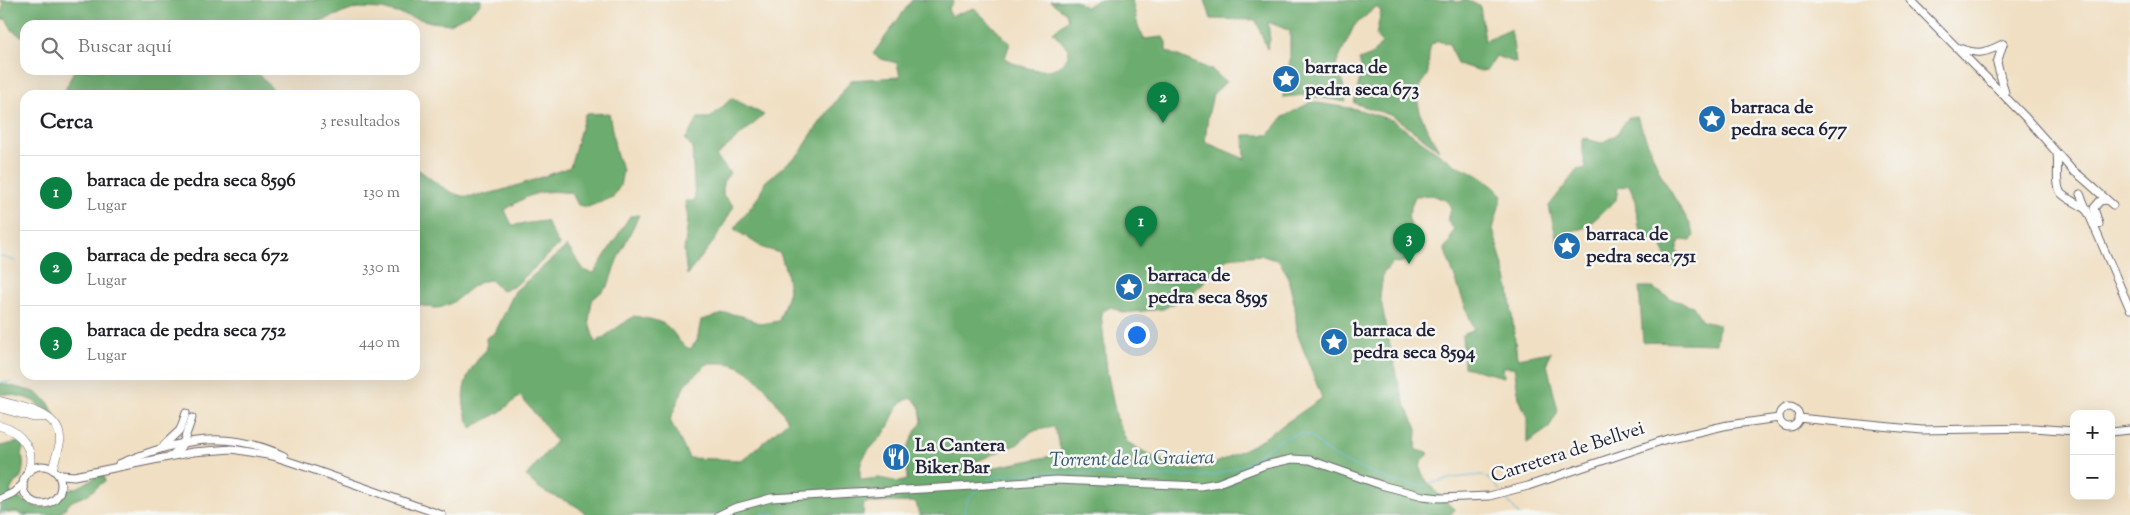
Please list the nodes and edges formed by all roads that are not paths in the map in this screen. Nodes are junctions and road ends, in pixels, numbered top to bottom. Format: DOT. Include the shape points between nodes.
graph roads {
  1 [pos="1910,0"];
  2 [pos="1956,47"];
  3 [pos="1981,52"];
  4 [pos="1997,63"];
  5 [pos="2008,100"];
  6 [pos="2057,153"];
  7 [pos="2073,171"];
  8 [pos="2058,178"];
  9 [pos="2083,180"];
  10 [pos="2081,192"];
  11 [pos="2097,193"];
  12 [pos="2068,198"];
  13 [pos="2106,200"];
  14 [pos="2113,206"];
  15 [pos="2089,214"];
  16 [pos="2117,278"];
  17 [pos="2130,310"];
  18 [pos="0,401"];
  19 [pos="0,408"];
  20 [pos="191,416"];
  21 [pos="1779,418"];
  22 [pos="1798,418"];
  23 [pos="0,426"];
  24 [pos="2130,430"];
  25 [pos="2070,431"];
  26 [pos="2115,432"];
  27 [pos="213,439"];
  28 [pos="184,442"];
  29 [pos="157,449"];
  30 [pos="149,461"];
  31 [pos="45,465"];
  32 [pos="109,468"];
  33 [pos="309,468"];
  34 [pos="55,471"];
  35 [pos="28,472"];
  36 [pos="74,476"];
  37 [pos="22,484"];
  38 [pos="61,489"];
  39 [pos="26,496"];
  40 [pos="2,498"];
  41 [pos="442,515"];
  42 [pos="719,515"];
  1 -- 2 [label="main road"];
  2 -- 3 [label="main road"];
  2 -- 5 [label="main road"];
  3 -- 4 [label="main road"];
  3 -- 4 [label="main road" via="1989,52 2003,44"];
  4 -- 5 [label="main road"];
  5 -- 6 [label="main road"];
  6 -- 7 [label="main road"];
  6 -- 8 [label="main road"];
  7 -- 8 [label="main road"];
  7 -- 9 [label="main road"];
  8 -- 12 [label="main road" via="2059,192"];
  9 -- 10 [label="main road"];
  9 -- 11 [label="main road"];
  10 -- 11 [label="main road"];
  10 -- 12 [label="main road"];
  10 -- 15 [label="main road"];
  11 -- 13 [label="main road"];
  12 -- 15 [label="main road"];
  13 -- 14 [label="main road"];
  13 -- 16 [label="main road" via="2097,203 2094,213 2112,255"];
  15 -- 16 [label="main road"];
  16 -- 17 [label="main road"];
  18 -- 34 [label="highway" via="46,416 56,425 60,441"];
  19 -- 31 [label="highway" via="44,418 53,425 58,442"];
  20 -- 27 [label="main road" via="194,434"];
  20 -- 28 [label="main road"];
  20 -- 29 [label="main road" via="174,437"];
  21 -- 22 [label="main road, Carretera de Bellvei" via="1782,424 1790,426"];
  21 -- 22 [label="main road, Carretera de Bellvei" via="1782,409 1788,407 1794,409"];
  21 -- 42 [label="main road, Carretera de Bellvei" via="1710,428 1506,492 1458,498 1423,496 1310,460 1292,459 1200,486 1056,480 771,498"];
  22 -- 25 [label="main road, Carretera de Bellvei" via="1922,430 2034,428"];
  23 -- 35 [label="highway" via="14,432 25,443 31,460"];
  24 -- 26 [label="main road"];
  27 -- 28 [label="main road"];
  27 -- 33 [label="main road" via="250,443"];
  28 -- 29 [label="main road"];
  28 -- 30 [label="main road" via="180,450"];
  29 -- 32 [label="main road"];
  30 -- 32 [label="main road"];
  30 -- 33 [label="main road" via="193,452 232,449 273,456"];
  31 -- 34 [label="main road"];
  31 -- 35 [label="main road" via="33,467"];
  32 -- 36 [label="main road"];
  33 -- 41 [label="main road"];
  34 -- 36 [label="main road"];
  34 -- 38 [label="main road" via="61,481"];
  35 -- 37 [label="main road"];
  36 -- 38 [label="main road"];
  37 -- 39 [label="main road"];
  37 -- 40 [label="main road" via="18,490"];
  38 -- 39 [label="main road" via="52,502 42,504"];
  39 -- 40 [label="main road"];
}
